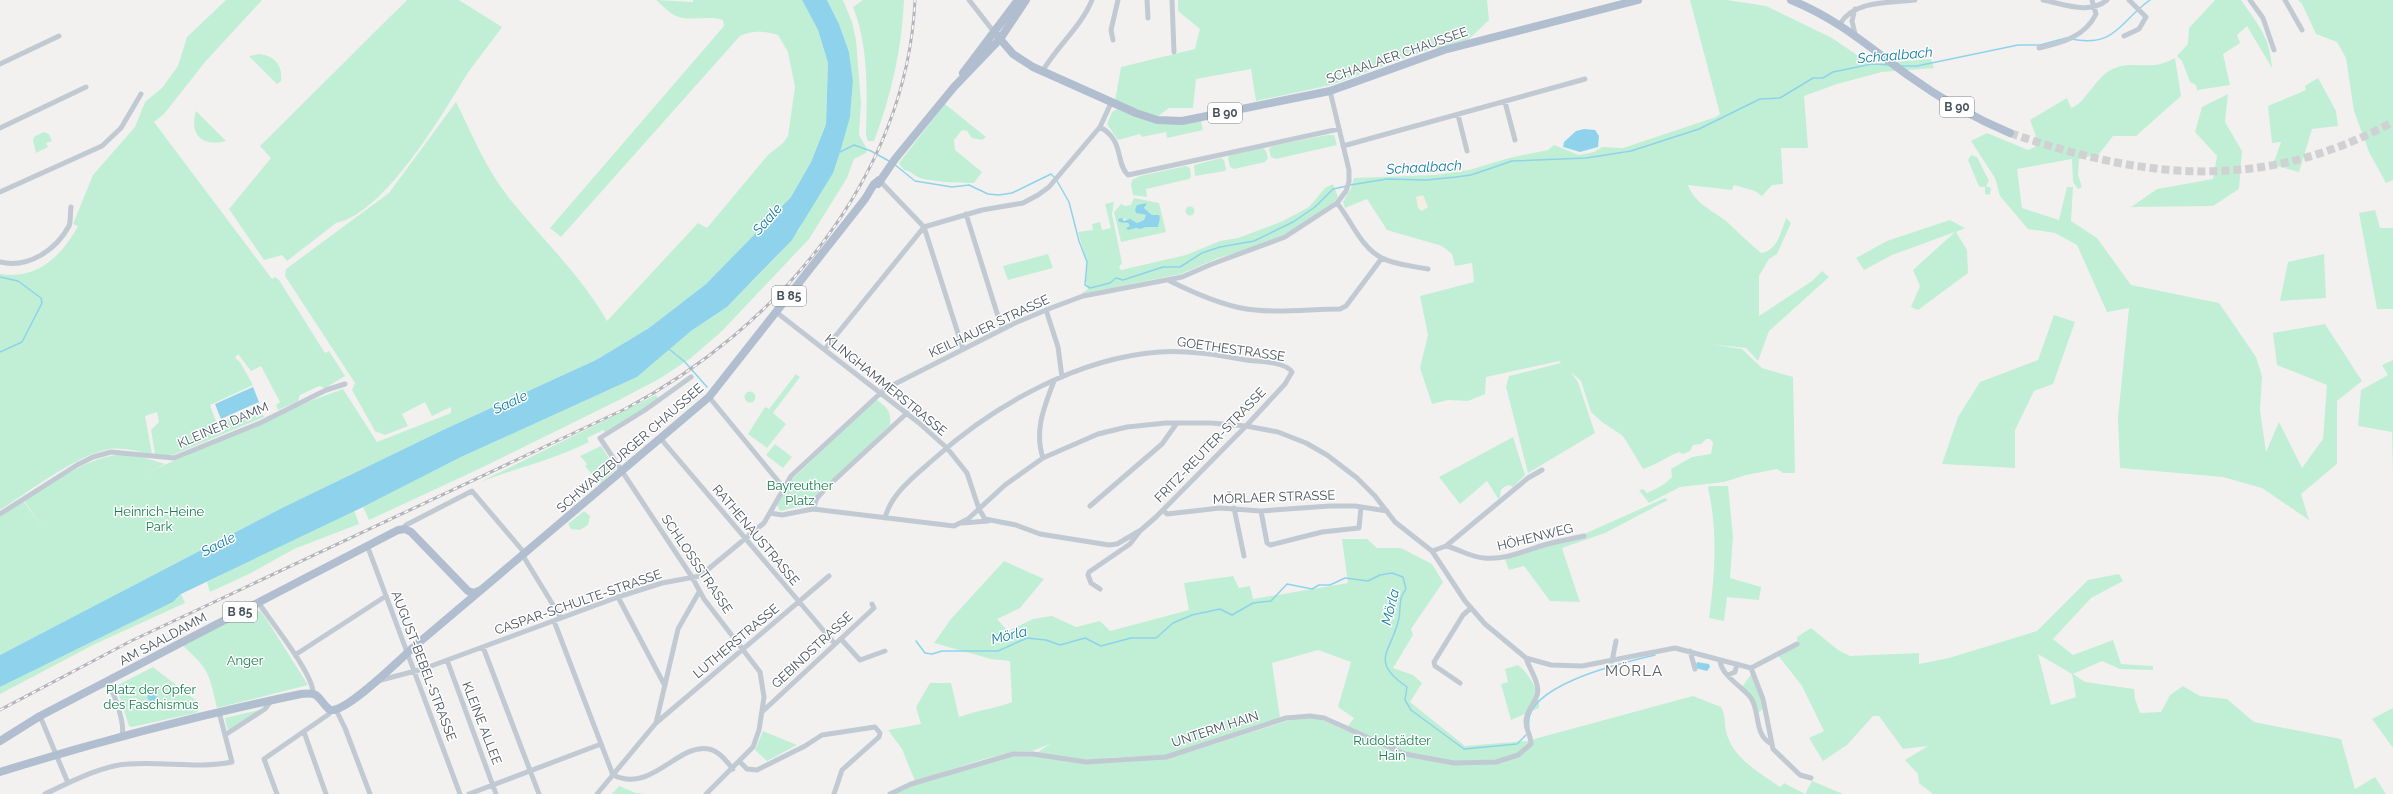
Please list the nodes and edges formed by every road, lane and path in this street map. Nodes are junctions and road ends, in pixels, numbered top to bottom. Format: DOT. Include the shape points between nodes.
graph roads {
  1 [pos="969,0"];
  2 [pos="1018,0"];
  3 [pos="1026,0"];
  4 [pos="1092,0"];
  5 [pos="1118,0"];
  6 [pos="1147,0"];
  7 [pos="1172,0"];
  8 [pos="1638,0"];
  9 [pos="1791,0"];
  10 [pos="1915,0"];
  11 [pos="2044,0"];
  12 [pos="2092,0"];
  13 [pos="2107,0"];
  14 [pos="2129,0"];
  15 [pos="2250,0"];
  16 [pos="2285,0"];
  17 [pos="2095,7"];
  18 [pos="1855,9"];
  19 [pos="1148,18"];
  20 [pos="1840,24"];
  21 [pos="2302,30"];
  22 [pos="1855,34"];
  23 [pos="59,36"];
  24 [pos="997,36"];
  25 [pos="2124,36"];
  26 [pos="1113,40"];
  27 [pos="2039,48"];
  28 [pos="2274,50"];
  29 [pos="1174,52"];
  30 [pos="0,64"];
  31 [pos="1042,72"];
  32 [pos="1585,79"];
  33 [pos="86,87"];
  34 [pos="1330,91"];
  35 [pos="141,94"];
  36 [pos="1505,102"];
  37 [pos="1111,103"];
  38 [pos="1458,115"];
  39 [pos="1100,127"];
  40 [pos="0,128"];
  41 [pos="1339,129"];
  42 [pos="2010,133"];
  43 [pos="1515,140"];
  44 [pos="1344,146"];
  45 [pos="1467,151"];
  46 [pos="879,180"];
  47 [pos="0,192"];
  48 [pos="1337,203"];
  49 [pos="71,207"];
  50 [pos="966,214"];
  51 [pos="924,226"];
  52 [pos="1382,258"];
  53 [pos="0,262"];
  54 [pos="1428,269"];
  55 [pos="1170,281"];
  56 [pos="1046,310"];
  57 [pos="776,312"];
  58 [pos="1002,329"];
  59 [pos="825,349"];
  60 [pos="963,349"];
  61 [pos="1292,372"];
  62 [pos="691,377"];
  63 [pos="1062,377"];
  64 [pos="1054,381"];
  65 [pos="346,384"];
  66 [pos="879,394"];
  67 [pos="709,397"];
  68 [pos="907,413"];
  69 [pos="1177,423"];
  70 [pos="1246,426"];
  71 [pos="661,439"];
  72 [pos="946,448"];
  73 [pos="1043,458"];
  74 [pos="1542,470"];
  75 [pos="622,472"];
  76 [pos="783,487"];
  77 [pos="1092,503"];
  78 [pos="1361,507"];
  79 [pos="1234,508"];
  80 [pos="812,509"];
  81 [pos="979,509"];
  82 [pos="1163,510"];
  83 [pos="1261,511"];
  84 [pos="1387,511"];
  85 [pos="770,513"];
  86 [pos="0,514"];
  87 [pos="885,518"];
  88 [pos="988,520"];
  89 [pos="962,523"];
  90 [pos="403,529"];
  91 [pos="1140,530"];
  92 [pos="1584,536"];
  93 [pos="745,539"];
  94 [pos="367,545"];
  95 [pos="1446,546"];
  96 [pos="1432,551"];
  97 [pos="524,555"];
  98 [pos="1244,556"];
  99 [pos="830,576"];
  100 [pos="692,577"];
  101 [pos="487,587"];
  102 [pos="465,589"];
  103 [pos="1100,590"];
  104 [pos="699,592"];
  105 [pos="386,596"];
  106 [pos="618,597"];
  107 [pos="258,602"];
  108 [pos="799,603"];
  109 [pos="872,604"];
  110 [pos="464,607"];
  111 [pos="1471,608"];
  112 [pos="561,618"];
  113 [pos="554,621"];
  114 [pos="841,639"];
  115 [pos="1616,641"];
  116 [pos="835,644"];
  117 [pos="1797,644"];
  118 [pos="483,647"];
  119 [pos="743,649"];
  120 [pos="885,651"];
  121 [pos="1690,651"];
  122 [pos="408,652"];
  123 [pos="295,655"];
  124 [pos="1526,658"];
  125 [pos="447,660"];
  126 [pos="1720,660"];
  127 [pos="1612,661"];
  128 [pos="1736,664"];
  129 [pos="1751,668"];
  130 [pos="1694,669"];
  131 [pos="414,672"];
  132 [pos="1728,675"];
  133 [pos="105,683"];
  134 [pos="375,683"];
  135 [pos="1460,683"];
  136 [pos="666,686"];
  137 [pos="313,693"];
  138 [pos="764,698"];
  139 [pos="272,700"];
  140 [pos="774,700"];
  141 [pos="334,710"];
  142 [pos="218,712"];
  143 [pos="762,712"];
  144 [pos="1766,712"];
  145 [pos="40,716"];
  146 [pos="1756,716"];
  147 [pos="656,723"];
  148 [pos="304,732"];
  149 [pos="122,735"];
  150 [pos="225,735"];
  151 [pos="0,741"];
  152 [pos="1770,743"];
  153 [pos="602,744"];
  154 [pos="56,756"];
  155 [pos="740,762"];
  156 [pos="680,764"];
  157 [pos="733,768"];
  158 [pos="530,770"];
  159 [pos="0,772"];
  160 [pos="613,775"];
  161 [pos="1810,778"];
  162 [pos="68,783"];
  163 [pos="493,785"];
  164 [pos="628,787"];
  165 [pos="45,794"];
  166 [pos="277,794"];
  167 [pos="326,794"];
  168 [pos="370,794"];
  169 [pos="460,794"];
  170 [pos="469,794"];
  171 [pos="496,794"];
  172 [pos="540,794"];
  173 [pos="597,794"];
  174 [pos="706,794"];
  175 [pos="834,794"];
  176 [pos="890,794"];
  1 -- 24 [label="street"];
  2 -- 24 [label="main road, B 85"];
  3 -- 24 [label="main road, B 85"];
  4 -- 31 [label="street" via="1078,26 1060,44"];
  5 -- 26 [label="street" via="1111,30"];
  6 -- 19 [label="street"];
  7 -- 29 [label="street"];
  8 -- 34 [label="main road, SCHAALAER CHAUSSEE / B 90" via="1455,46"];
  9 -- 20 [label="main road, B 90"];
  10 -- 18 [label="street"];
  11 -- 17 [label="street" via="2085,8"];
  12 -- 17 [label="street"];
  13 -- 17 [label="street"];
  14 -- 25 [label="street" via="2146,17 2139,28"];
  15 -- 28 [label="street" via="2263,18"];
  16 -- 21 [label="street"];
  17 -- 27 [label="street" via="2094,16 2085,28 2068,40"];
  18 -- 20 [label="street"];
  18 -- 22 [label="street" via="1852,21"];
  20 -- 22 [label="main road, B 90"];
  22 -- 42 [label="main road, B 90" via="1907,75 1965,112"];
  23 -- 30 [label="street"];
  24 -- 31 [label="main road, SCHAALAER CHAUSSEE / B 90" via="1018,58"];
  24 -- 46 [label="main road, SCHWARZBURGER CHAUSSEE / B 85"];
  31 -- 37 [label="main road, SCHAALAER CHAUSSEE / B 90"];
  32 -- 36 [label="street"];
  33 -- 40 [label="street"];
  34 -- 37 [label="main road, SCHAALAER CHAUSSEE / B 90" via="1182,121 1147,117"];
  34 -- 41 [label="street, KEILHAUER STRASSE"];
  35 -- 47 [label="street" via="120,128 102,146"];
  36 -- 38 [label="street"];
  36 -- 43 [label="street"];
  37 -- 39 [label="street"];
  38 -- 44 [label="street"];
  38 -- 45 [label="street"];
  39 -- 41 [label="street" via="1116,142 1128,175"];
  39 -- 50 [label="street" via="1044,191 1023,203"];
  41 -- 44 [label="street, KEILHAUER STRASSE"];
  44 -- 48 [label="street, KEILHAUER STRASSE" via="1349,182"];
  46 -- 51 [label="street"];
  46 -- 57 [label="main road, SCHWARZBURGER CHAUSSEE / B 85" via="877,187"];
  48 -- 52 [label="street" via="1363,242"];
  48 -- 55 [label="street, KEILHAUER STRASSE" via="1285,238"];
  49 -- 53 [label="street" via="69,225 54,246 27,262"];
  50 -- 51 [label="street"];
  50 -- 58 [label="street"];
  51 -- 59 [label="street"];
  51 -- 60 [label="street"];
  52 -- 54 [label="street"];
  52 -- 55 [label="street" via="1344,307 1261,311 1212,300"];
  55 -- 56 [label="street, KEILHAUER STRASSE" via="1083,296"];
  56 -- 58 [label="street, KEILHAUER STRASSE"];
  56 -- 63 [label="street" via="1058,347"];
  57 -- 59 [label="street, KLINGHAMMERSTRASSE"];
  57 -- 67 [label="main road, SCHWARZBURGER CHAUSSEE / B 85"];
  58 -- 60 [label="street, KEILHAUER STRASSE"];
  59 -- 66 [label="street, KLINGHAMMERSTRASSE"];
  60 -- 66 [label="street, KEILHAUER STRASSE" via="892,384"];
  61 -- 63 [label="street, GOETHESTRASSE" via="1286,366 1240,359 1184,352 1159,352 1120,359"];
  61 -- 70 [label="street, FRITZ-REUTER-STRASSE" via="1285,384"];
  62 -- 75 [label="street, SCHLOSSSTRASSE" via="600,438"];
  63 -- 64 [label="street, GOETHESTRASSE"];
  64 -- 72 [label="street, GOETHESTRASSE" via="987,417"];
  64 -- 73 [label="street" via="1039,426 1039,445"];
  65 -- 86 [label="street, KLEINER DAMM" via="326,390 260,423 174,458 111,452 93,458 77,465"];
  66 -- 68 [label="street, KLINGHAMMERSTRASSE"];
  66 -- 76 [label="street" via="791,476"];
  67 -- 71 [label="main road, SCHWARZBURGER CHAUSSEE / B 85"];
  67 -- 76 [label="street"];
  68 -- 72 [label="street, KLINGHAMMERSTRASSE"];
  68 -- 80 [label="street" via="826,488"];
  69 -- 70 [label="street"];
  69 -- 73 [label="street" via="1140,425 1114,430 1073,443"];
  69 -- 77 [label="street" via="1162,444"];
  70 -- 82 [label="street, FRITZ-REUTER-STRASSE"];
  70 -- 84 [label="street" via="1286,435 1327,455 1357,478"];
  71 -- 75 [label="main road, SCHWARZBURGER CHAUSSEE / B 85"];
  71 -- 93 [label="street, RATHENAUSTRASSE"];
  72 -- 81 [label="street, KLINGHAMMERSTRASSE" via="967,473"];
  72 -- 87 [label="street, GOETHESTRASSE" via="896,497"];
  73 -- 81 [label="street" via="1005,485"];
  74 -- 95 [label="street" via="1528,478"];
  75 -- 97 [label="main road, SCHWARZBURGER CHAUSSEE / B 85"];
  75 -- 100 [label="street, SCHLOSSSTRASSE"];
  76 -- 85 [label="street"];
  78 -- 83 [label="street, MÖRLAER STRASSE" via="1299,507"];
  78 -- 83 [label="street" via="1360,528 1322,532 1270,545 1267,543"];
  78 -- 84 [label="street, MÖRLAER STRASSE"];
  79 -- 82 [label="street, MÖRLAER STRASSE" via="1167,514"];
  79 -- 83 [label="street, MÖRLAER STRASSE"];
  79 -- 98 [label="street"];
  80 -- 85 [label="street" via="782,515"];
  80 -- 87 [label="street"];
  81 -- 88 [label="street"];
  81 -- 89 [label="street"];
  82 -- 91 [label="street, FRITZ-REUTER-STRASSE"];
  84 -- 96 [label="street" via="1399,525"];
  85 -- 93 [label="street, CASPAR-SCHULTE-STRASSE" via="764,523"];
  87 -- 89 [label="street" via="954,526"];
  88 -- 89 [label="street"];
  88 -- 91 [label="street" via="1016,525 1046,535 1109,545 1117,544"];
  90 -- 94 [label="main road, AM SAALDAMM / B 85"];
  90 -- 97 [label="street" via="406,525 472,491"];
  90 -- 102 [label="main road" via="411,532"];
  91 -- 103 [label="street" via="1130,544 1088,575 1091,583"];
  92 -- 95 [label="street, HÖHENWEG" via="1544,544 1523,553 1498,558 1468,556"];
  93 -- 100 [label="street, CASPAR-SCHULTE-STRASSE" via="705,572"];
  93 -- 108 [label="street, RATHENAUSTRASSE"];
  94 -- 105 [label="street, AUGUST-BEBEL-STRASSE"];
  94 -- 107 [label="main road, AM SAALDAMM / B 85"];
  95 -- 96 [label="street"];
  96 -- 111 [label="street"];
  97 -- 101 [label="main road, SCHWARZBURGER CHAUSSEE / B 85"];
  97 -- 112 [label="street"];
  99 -- 108 [label="street, LUTHERSTRASSE"];
  100 -- 104 [label="street, SCHLOSSSTRASSE"];
  100 -- 106 [label="street, CASPAR-SCHULTE-STRASSE" via="662,583"];
  101 -- 102 [label="main road, B 85" via="474,593"];
  101 -- 110 [label="main road, SCHWARZBURGER CHAUSSEE / B 85"];
  102 -- 110 [label="main road" via="469,599"];
  104 -- 119 [label="street, SCHLOSSSTRASSE"];
  104 -- 136 [label="street" via="678,628"];
  105 -- 122 [label="street, AUGUST-BEBEL-STRASSE"];
  105 -- 123 [label="street"];
  106 -- 112 [label="street, CASPAR-SCHULTE-STRASSE"];
  106 -- 136 [label="street"];
  107 -- 123 [label="street"];
  107 -- 133 [label="main road, AM SAALDAMM / B 85"];
  108 -- 116 [label="street, RATHENAUSTRASSE"];
  108 -- 119 [label="street, LUTHERSTRASSE"];
  109 -- 114 [label="street, GEBINDSTRASSE" via="874,608"];
  110 -- 122 [label="main road, SCHWARZBURGER CHAUSSEE / B 85"];
  111 -- 124 [label="street" via="1499,637"];
  111 -- 135 [label="street" via="1463,615 1434,662 1435,666"];
  112 -- 113 [label="street, CASPAR-SCHULTE-STRASSE"];
  113 -- 118 [label="street, CASPAR-SCHULTE-STRASSE"];
  113 -- 153 [label="street"];
  114 -- 116 [label="street, GEBINDSTRASSE"];
  114 -- 120 [label="street" via="860,662"];
  115 -- 127 [label="street"];
  116 -- 140 [label="street, GEBINDSTRASSE"];
  117 -- 129 [label="street"];
  118 -- 125 [label="street, CASPAR-SCHULTE-STRASSE"];
  118 -- 158 [label="street"];
  119 -- 138 [label="street, SCHLOSSSTRASSE" via="760,672"];
  119 -- 147 [label="street, LUTHERSTRASSE"];
  121 -- 126 [label="street"];
  121 -- 127 [label="street" via="1668,648"];
  121 -- 130 [label="street"];
  122 -- 131 [label="street, AUGUST-BEBEL-STRASSE"];
  122 -- 134 [label="main road, B 85"];
  123 -- 137 [label="street" via="312,684"];
  124 -- 127 [label="street" via="1540,663 1571,666"];
  124 -- 176 [label="street, UNTERM HAIN" via="1538,686 1538,694 1526,717 1531,744 1509,759 1474,764 1404,754 1324,718 1298,716 1166,757 1086,762 1033,754 1013,754 911,784"];
  125 -- 131 [label="street, CASPAR-SCHULTE-STRASSE"];
  125 -- 163 [label="street, KLEINE ALLEE"];
  126 -- 128 [label="street"];
  126 -- 132 [label="street" via="1721,667"];
  128 -- 129 [label="street"];
  128 -- 132 [label="street" via="1735,672"];
  129 -- 144 [label="street"];
  131 -- 134 [label="street, CASPAR-SCHULTE-STRASSE"];
  131 -- 169 [label="street, AUGUST-BEBEL-STRASSE"];
  132 -- 146 [label="street" via="1751,698"];
  133 -- 145 [label="main road, AM SAALDAMM / B 85"];
  133 -- 149 [label="street" via="111,688 123,724"];
  134 -- 141 [label="main road, B 85"];
  136 -- 147 [label="street"];
  137 -- 139 [label="main road"];
  137 -- 141 [label="main road"];
  138 -- 140 [label="street"];
  138 -- 143 [label="street, SCHLOSSSTRASSE"];
  139 -- 142 [label="main road"];
  139 -- 150 [label="street" via="265,709"];
  140 -- 143 [label="street, GEBINDSTRASSE"];
  141 -- 148 [label="street"];
  141 -- 168 [label="street" via="345,728"];
  142 -- 149 [label="main road"];
  142 -- 150 [label="street"];
  143 -- 155 [label="street, SCHLOSSSTRASSE" via="753,747"];
  144 -- 146 [label="street"];
  144 -- 152 [label="street"];
  145 -- 151 [label="main road, AM SAALDAMM / B 85"];
  145 -- 154 [label="street"];
  146 -- 152 [label="street" via="1764,740"];
  147 -- 160 [label="street"];
  148 -- 166 [label="street" via="264,759"];
  148 -- 167 [label="street"];
  149 -- 154 [label="main road"];
  150 -- 162 [label="street" via="232,762 208,766 126,764"];
  152 -- 161 [label="street" via="1780,757 1800,775"];
  153 -- 158 [label="street"];
  153 -- 160 [label="street"];
  154 -- 159 [label="main road"];
  154 -- 162 [label="street"];
  155 -- 157 [label="street, SCHLOSSSTRASSE"];
  155 -- 175 [label="street" via="747,769 758,770 822,735 876,727 880,733 879,737 842,770"];
  156 -- 157 [label="street" via="696,751 706,749 716,752"];
  157 -- 174 [label="street, SCHLOSSSTRASSE"];
  158 -- 163 [label="street"];
  158 -- 172 [label="street"];
  160 -- 164 [label="street"];
  160 -- 173 [label="street"];
  162 -- 165 [label="street"];
  163 -- 170 [label="street"];
  163 -- 171 [label="street, KLEINE ALLEE"];
}
